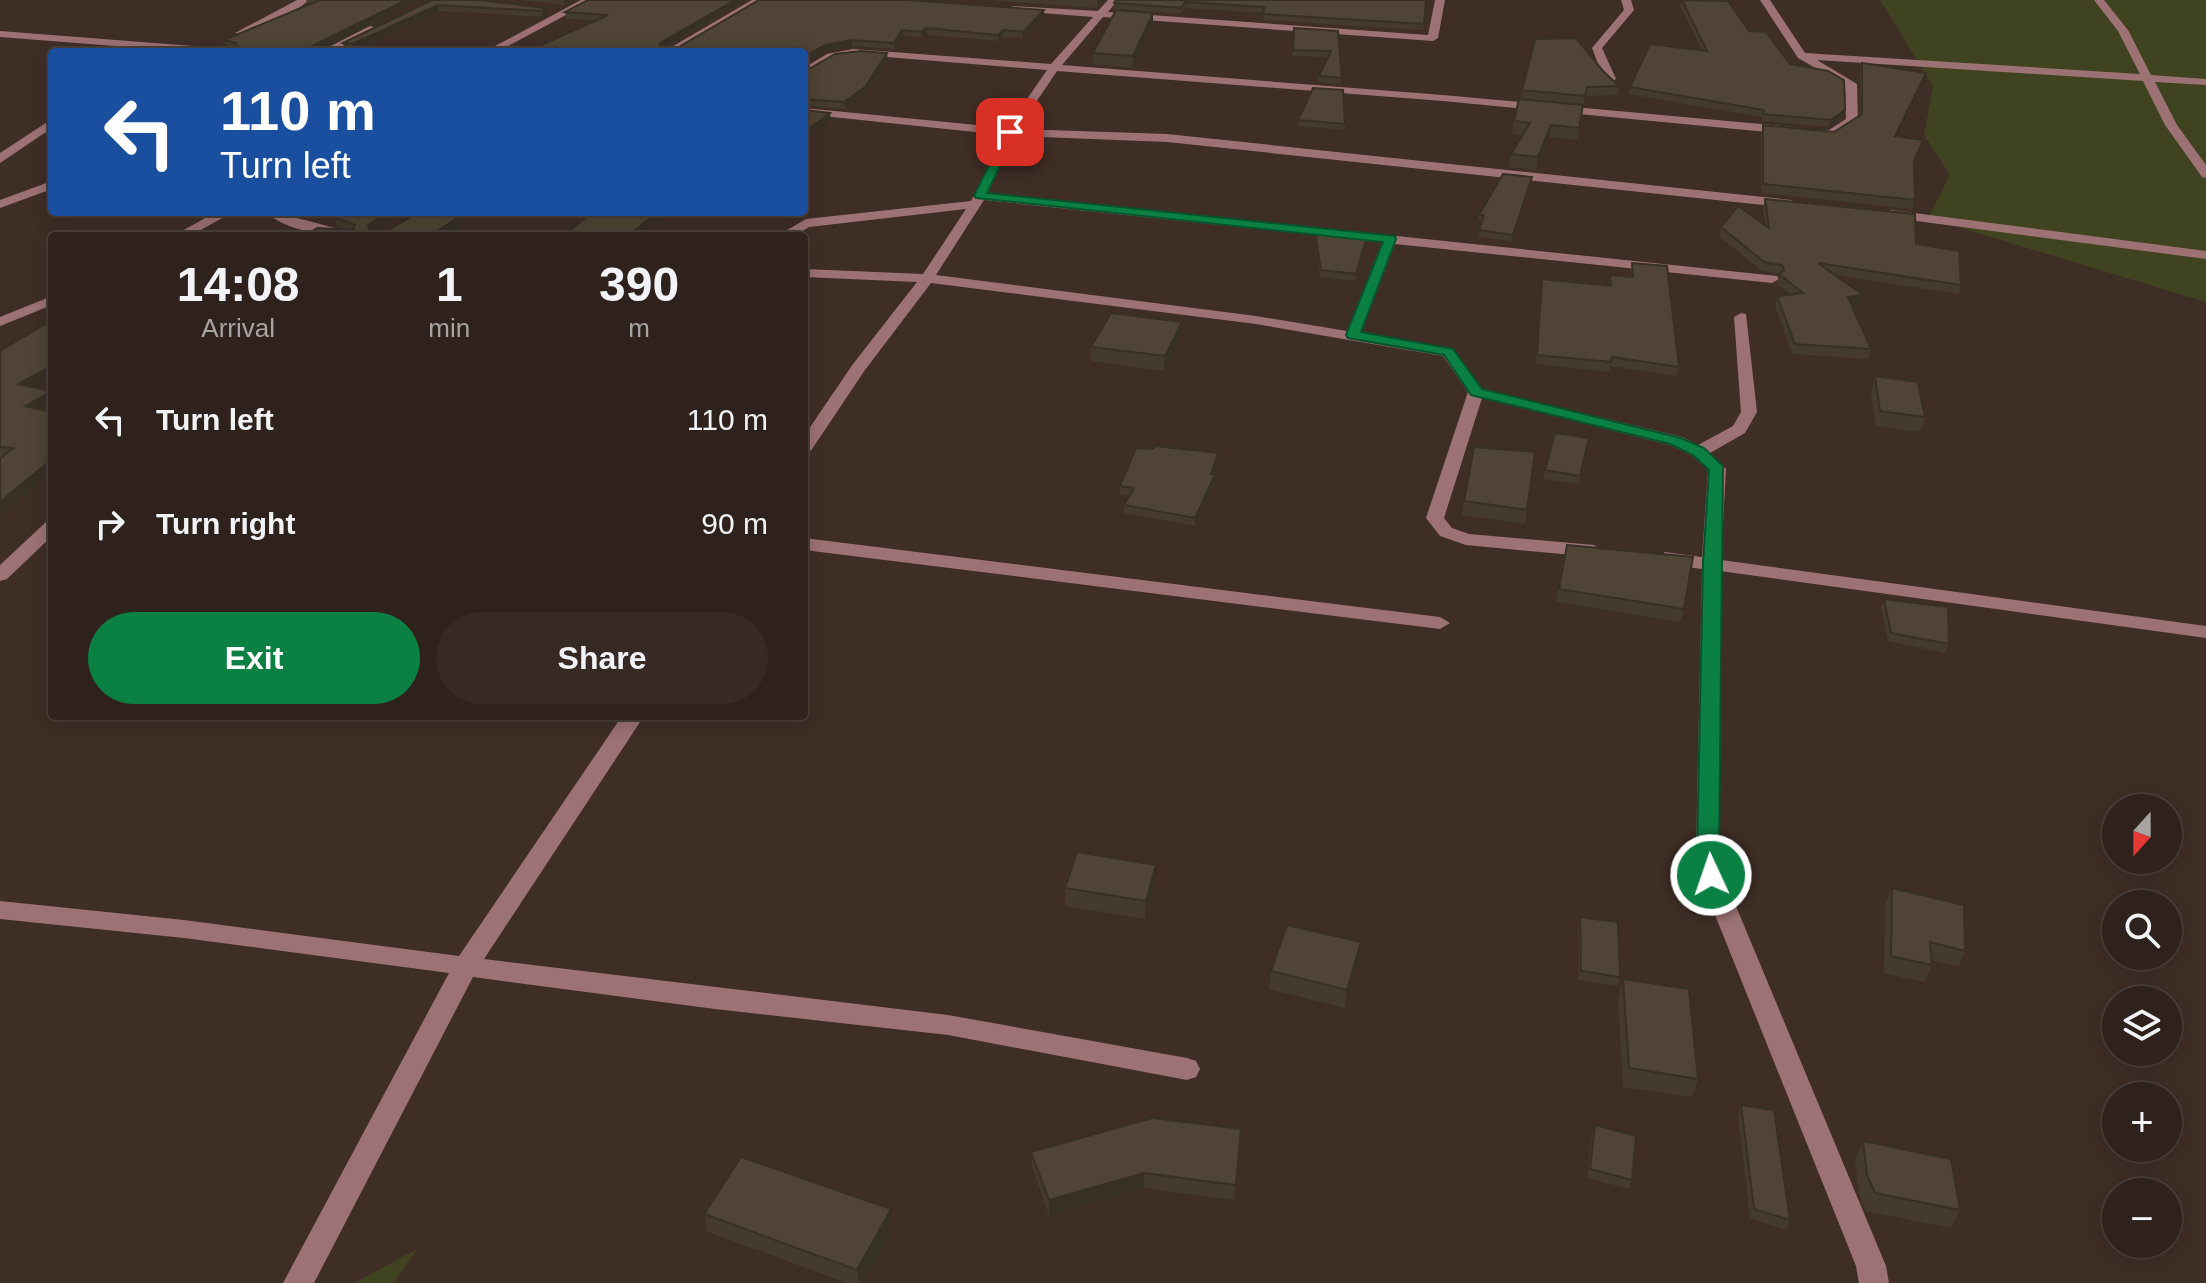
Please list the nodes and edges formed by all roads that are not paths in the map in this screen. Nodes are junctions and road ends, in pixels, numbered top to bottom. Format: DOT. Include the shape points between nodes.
graph roads {
  1 [pos="304,0"];
  2 [pos="589,0"];
  3 [pos="759,0"];
  4 [pos="1113,0"];
  5 [pos="1440,0"];
  6 [pos="1626,0"];
  7 [pos="1765,0"];
  8 [pos="2099,0"];
  9 [pos="1010,8"];
  10 [pos="553,9"];
  11 [pos="568,11"];
  12 [pos="1101,15"];
  13 [pos="379,26"];
  14 [pos="0,34"];
  15 [pos="163,48"];
  16 [pos="205,48"];
  17 [pos="332,48"];
  18 [pos="497,48"];
  19 [pos="675,48"];
  20 [pos="1802,56"];
  21 [pos="1055,66"];
  22 [pos="808,70"];
  23 [pos="2149,78"];
  24 [pos="1610,79"];
  25 [pos="2206,82"];
  26 [pos="808,111"];
  27 [pos="48,126"];
  28 [pos="1801,131"];
  29 [pos="1010,132"];
  30 [pos="1817,133"];
  31 [pos="0,159"];
  32 [pos="2206,174"];
  33 [pos="48,186"];
  34 [pos="3,199"];
  35 [pos="978,200"];
  36 [pos="1804,205"];
  37 [pos="1881,213"];
  38 [pos="218,216"];
  39 [pos="281,216"];
  40 [pos="188,232"];
  41 [pos="331,232"];
  42 [pos="791,232"];
  43 [pos="1390,239"];
  44 [pos="2206,255"];
  45 [pos="808,273"];
  46 [pos="927,278"];
  47 [pos="1772,279"];
  48 [pos="48,302"];
  49 [pos="1741,317"];
  50 [pos="0,322"];
  51 [pos="1353,335"];
  52 [pos="1476,392"];
  53 [pos="808,442"];
  54 [pos="1699,452"];
  55 [pos="48,530"];
  56 [pos="808,544"];
  57 [pos="1619,554"];
  58 [pos="1650,557"];
  59 [pos="1711,563"];
  60 [pos="0,575"];
  61 [pos="1440,623"];
  62 [pos="2206,632"];
  63 [pos="630,720"];
  64 [pos="0,910"];
  65 [pos="466,966"];
  66 [pos="1187,1069"];
  67 [pos="298,1283"];
  68 [pos="1874,1283"];
  1 -- 16 [label="street" via="272,20"];
  2 -- 11 [label="street"];
  3 -- 19 [label="street"];
  4 -- 12 [label="street"];
  5 -- 12 [label="street" via="1433,38"];
  6 -- 24 [label="street" via="1629,10 1597,48"];
  7 -- 20 [label="street"];
  8 -- 23 [label="street" via="2123,30"];
  9 -- 12 [label="street"];
  10 -- 11 [label="street"];
  11 -- 18 [label="street"];
  12 -- 21 [label="street"];
  13 -- 17 [label="street"];
  14 -- 15 [label="street"];
  20 -- 23 [label="street"];
  20 -- 30 [label="street" via="1851,84 1852,120 1832,134"];
  21 -- 22 [label="street" via="846,51 824,57"];
  21 -- 28 [label="street"];
  21 -- 29 [label="street"];
  23 -- 25 [label="street"];
  23 -- 32 [label="street" via="2171,125"];
  26 -- 29 [label="street"];
  27 -- 31 [label="street"];
  29 -- 35 [label="street"];
  29 -- 36 [label="street" via="1167,138"];
  33 -- 34 [label="street"];
  35 -- 42 [label="street" via="806,223"];
  35 -- 43 [label="street"];
  35 -- 46 [label="street"];
  37 -- 44 [label="street"];
  38 -- 40 [label="street"];
  39 -- 41 [label="street"];
  43 -- 47 [label="street"];
  43 -- 51 [label="street"];
  45 -- 46 [label="street"];
  46 -- 51 [label="street"];
  46 -- 53 [label="street"];
  48 -- 50 [label="street"];
  49 -- 54 [label="street" via="1749,412 1739,429"];
  51 -- 52 [label="street" via="1448,352"];
  52 -- 54 [label="street" via="1676,441"];
  52 -- 57 [label="street" via="1435,518 1446,532 1466,539"];
  54 -- 59 [label="street" via="1717,469"];
  55 -- 60 [label="street"];
  56 -- 61 [label="street"];
  58 -- 59 [label="street"];
  59 -- 62 [label="street"];
  59 -- 68 [label="street" via="1711,875"];
  63 -- 65 [label="street"];
  64 -- 65 [label="street"];
  65 -- 66 [label="street" via="948,1025"];
  65 -- 67 [label="street"];
}
